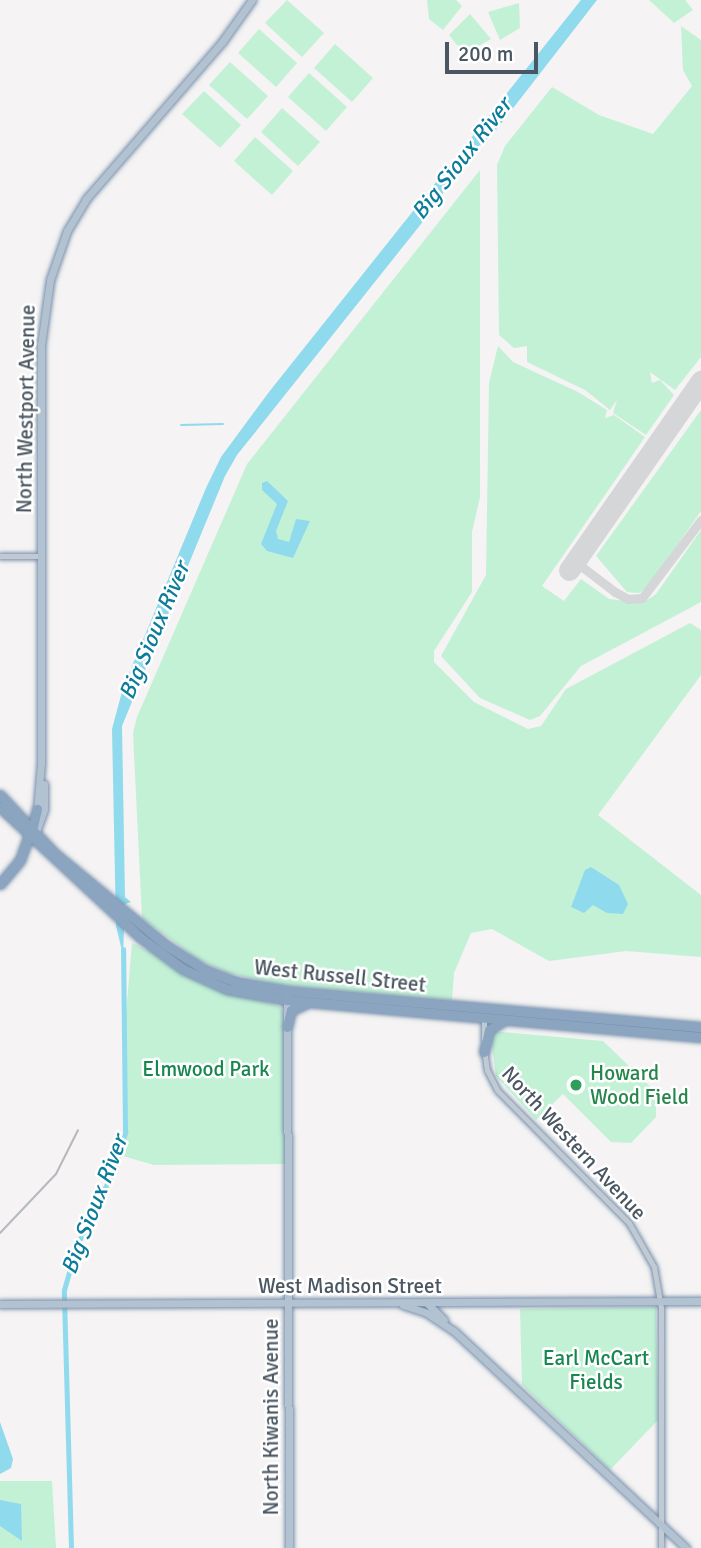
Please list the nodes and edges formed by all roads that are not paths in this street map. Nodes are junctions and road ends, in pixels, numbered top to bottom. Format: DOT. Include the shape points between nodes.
graph roads {
  1 [pos="252,0"];
  2 [pos="0,556"];
  3 [pos="41,556"];
  4 [pos="41,763"];
  5 [pos="0,795"];
  6 [pos="0,807"];
  7 [pos="37,809"];
  8 [pos="17,815"];
  9 [pos="31,835"];
  10 [pos="26,855"];
  11 [pos="48,856"];
  12 [pos="0,883"];
  13 [pos="287,996"];
  14 [pos="260,997"];
  15 [pos="325,1004"];
  16 [pos="484,1013"];
  17 [pos="522,1021"];
  18 [pos="287,1027"];
  19 [pos="701,1027"];
  20 [pos="701,1037"];
  21 [pos="484,1052"];
  22 [pos="701,1301"];
  23 [pos="661,1302"];
  24 [pos="388,1303"];
  25 [pos="427,1303"];
  26 [pos="0,1304"];
  27 [pos="288,1304"];
  28 [pos="454,1331"];
  29 [pos="661,1526"];
  30 [pos="677,1540"];
  31 [pos="289,1548"];
  32 [pos="662,1548"];
  33 [pos="686,1548"];
  1 -- 3 [label="main road, North Westport Avenue" via="222,43 97,184 60,248 42,327"];
  2 -- 3 [label="street"];
  3 -- 4 [label="main road, North Westport Avenue"];
  4 -- 7 [label="main road, North Westport Avenue"];
  4 -- 9 [label="main road, North Westport Avenue" via="45,804"];
  5 -- 8 [label="highway, West Russell Street"];
  6 -- 9 [label="highway, West Russell Street"];
  7 -- 8 [label="highway" via="28,818"];
  7 -- 9 [label="highway"];
  8 -- 9 [label="highway, West Russell Street"];
  9 -- 10 [label="street"];
  9 -- 11 [label="highway, West Russell Street"];
  9 -- 12 [label="highway" via="20,860"];
  9 -- 13 [label="highway, West Russell Street" via="205,970"];
  10 -- 11 [label="highway" via="37,849"];
  10 -- 12 [label="street"];
  11 -- 14 [label="highway, West Russell Street" via="141,938 201,979"];
  13 -- 14 [label="highway, West Russell Street"];
  13 -- 15 [label="highway, West Russell Street"];
  13 -- 16 [label="highway, West Russell Street"];
  13 -- 18 [label="main road, North Kiwanis Avenue"];
  14 -- 18 [label="highway" via="279,1005"];
  15 -- 16 [label="highway, West Russell Street" via="438,1014"];
  15 -- 18 [label="highway" via="295,1006"];
  16 -- 17 [label="highway, West Russell Street"];
  16 -- 19 [label="highway" via="536,1012"];
  16 -- 21 [label="street, North Western Avenue"];
  17 -- 20 [label="highway, West Russell Street"];
  17 -- 21 [label="highway" via="492,1026"];
  18 -- 27 [label="main road, North Kiwanis Avenue"];
  21 -- 23 [label="street, North Western Avenue" via="497,1090 639,1237 654,1267"];
  22 -- 23 [label="main road, West Madison Street"];
  23 -- 25 [label="main road, West Madison Street"];
  23 -- 29 [label="street, North Western Avenue"];
  24 -- 25 [label="main road, West Madison Street"];
  24 -- 27 [label="main road, West Madison Street"];
  24 -- 28 [label="main road" via="427,1313"];
  25 -- 28 [label="main road"];
  26 -- 27 [label="main road, West Madison Street"];
  27 -- 31 [label="main road, North Kiwanis Avenue"];
  28 -- 29 [label="main road"];
  29 -- 30 [label="main road"];
  29 -- 32 [label="street, North Western Avenue"];
  30 -- 32 [label="street" via="666,1538"];
  30 -- 33 [label="main road"];
}
